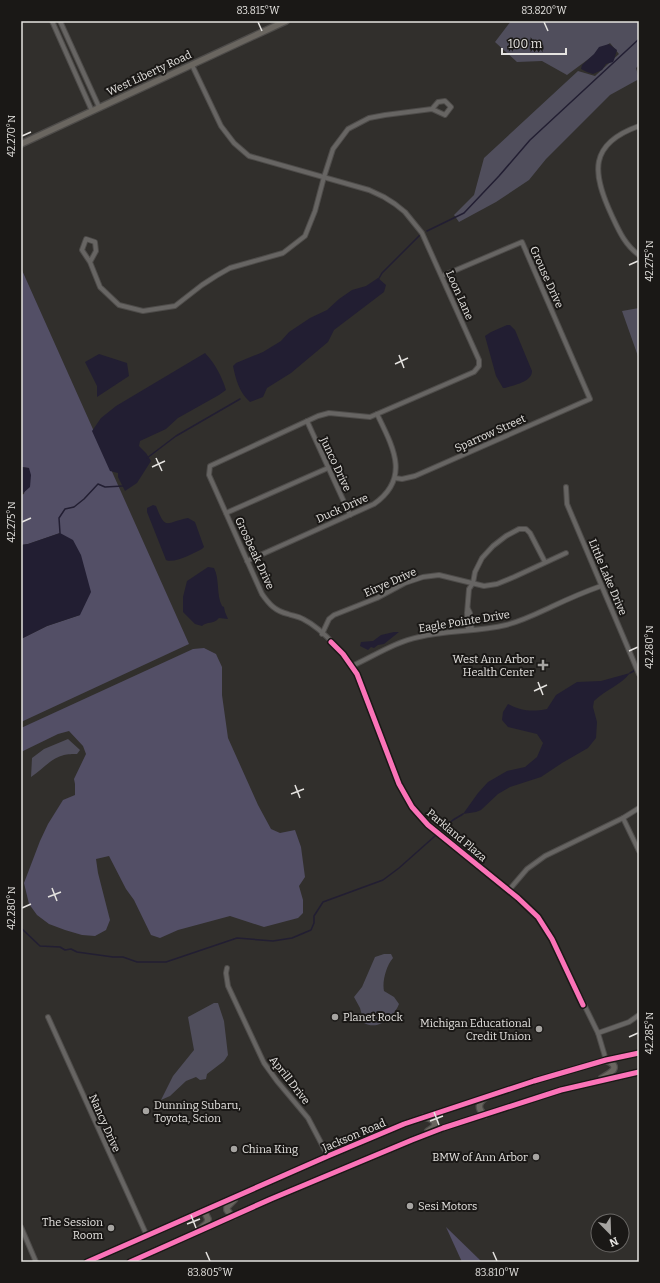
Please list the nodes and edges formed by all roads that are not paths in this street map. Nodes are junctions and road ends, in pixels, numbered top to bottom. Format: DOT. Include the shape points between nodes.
graph roads {
  1 [pos="52,21"];
  2 [pos="60,21"];
  3 [pos="284,21"];
  4 [pos="192,65"];
  5 [pos="99,107"];
  6 [pos="432,109"];
  7 [pos="92,111"];
  8 [pos="639,126"];
  9 [pos="21,144"];
  10 [pos="324,177"];
  11 [pos="639,255"];
  12 [pos="90,262"];
  13 [pos="442,276"];
  14 [pos="590,399"];
  15 [pos="377,414"];
  16 [pos="307,421"];
  17 [pos="328,468"];
  18 [pos="209,475"];
  19 [pos="395,478"];
  20 [pos="566,487"];
  21 [pos="226,513"];
  22 [pos="350,515"];
  23 [pos="566,553"];
  24 [pos="247,561"];
  25 [pos="545,562"];
  26 [pos="473,583"];
  27 [pos="601,586"];
  28 [pos="470,630"];
  29 [pos="322,634"];
  30 [pos="352,666"];
  31 [pos="639,674"];
  32 [pos="639,808"];
  33 [pos="623,818"];
  34 [pos="639,851"];
  35 [pos="509,890"];
  36 [pos="227,968"];
  37 [pos="639,1015"];
  38 [pos="48,1017"];
  39 [pos="598,1034"];
  40 [pos="639,1053"];
  41 [pos="606,1060"];
  42 [pos="639,1072"];
  43 [pos="594,1082"];
  44 [pos="489,1095"];
  45 [pos="485,1115"];
  46 [pos="424,1117"];
  47 [pos="412,1140"];
  48 [pos="328,1156"];
  49 [pos="243,1194"];
  50 [pos="204,1211"];
  51 [pos="234,1216"];
  52 [pos="21,1227"];
  53 [pos="193,1234"];
  54 [pos="147,1236"];
  55 [pos="36,1262"];
  56 [pos="88,1262"];
  57 [pos="130,1262"];
  1 -- 7 [label="street"];
  2 -- 5 [label="street"];
  3 -- 4 [label="main road, West Liberty Road"];
  4 -- 5 [label="main road, West Liberty Road"];
  4 -- 10 [label="street, Loon Lane" via="221,126 234,144 249,156"];
  5 -- 7 [label="main road, West Liberty Road"];
  6 -- 6 [label="street" via="445,115 451,107 445,101 438,102"];
  6 -- 10 [label="street" via="368,118 348,129 333,149"];
  7 -- 9 [label="main road, West Liberty Road"];
  8 -- 11 [label="street" via="619,134 610,141 603,150 597,172 601,191 622,237"];
  10 -- 12 [label="street" via="305,236 283,253 230,268 175,306 143,311 119,305 100,287"];
  10 -- 13 [label="street, Loon Lane" via="369,190 405,212 422,233"];
  12 -- 12 [label="street" via="96,250 95,242 86,239 82,250"];
  13 -- 14 [label="street, Grouse Drive" via="522,242"];
  13 -- 15 [label="street, Loon Lane" via="479,360 479,366 474,372"];
  14 -- 19 [label="street, Sparrow Street" via="415,476"];
  15 -- 16 [label="street, Loon Lane" via="370,416 329,413"];
  15 -- 19 [label="street" via="394,453"];
  16 -- 17 [label="street, Junco Drive"];
  16 -- 18 [label="street, Loon Lane" via="210,466"];
  17 -- 21 [label="street"];
  17 -- 22 [label="street, Junco Drive"];
  18 -- 21 [label="street, Grosbeak Drive"];
  19 -- 22 [label="street, Duck Drive" via="386,494 379,500"];
  20 -- 27 [label="street, Little Lake Drive" via="567,504"];
  21 -- 24 [label="street, Grosbeak Drive"];
  22 -- 24 [label="street, Duck Drive"];
  23 -- 25 [label="street, Eirye Drive"];
  24 -- 29 [label="street, Grosbeak Drive" via="262,594 271,606 314,625"];
  25 -- 26 [label="street, Eirye Drive" via="497,584 484,586"];
  25 -- 26 [label="street" via="530,533 526,528 519,529 493,546 482,558"];
  26 -- 28 [label="street" via="469,589"];
  26 -- 29 [label="street, Eirye Drive" via="439,575 423,576 334,615 329,619"];
  27 -- 28 [label="street, Eagle Pointe Drive" via="522,620"];
  27 -- 31 [label="street, Little Lake Drive"];
  28 -- 30 [label="street, Eagle Pointe Drive" via="417,637"];
  29 -- 30 [label="street, Parkland Plaza"];
  30 -- 35 [label="street, Parkland Plaza" via="402,791 416,812 434,830"];
  32 -- 33 [label="street"];
  33 -- 34 [label="street"];
  33 -- 35 [label="street" via="545,856 527,869"];
  35 -- 39 [label="street, Parkland Plaza" via="533,912 548,932"];
  36 -- 48 [label="street, Aprill Drive" via="228,986 264,1063 308,1118"];
  37 -- 39 [label="street"];
  38 -- 54 [label="street, Nancy Drive"];
  39 -- 41 [label="street, Parkland Plaza"];
  40 -- 41 [label="main road, Jackson Road"];
  41 -- 43 [label="main road" via="611,1062 614,1070"];
  41 -- 44 [label="main road, Jackson Road"];
  42 -- 43 [label="main road"];
  43 -- 45 [label="main road"];
  44 -- 45 [label="main road" via="479,1104 480,1112"];
  44 -- 46 [label="main road, Jackson Road"];
  45 -- 47 [label="main road"];
  46 -- 47 [label="main road" via="434,1120 434,1127"];
  46 -- 48 [label="main road, Jackson Road"];
  47 -- 51 [label="main road"];
  48 -- 49 [label="main road, Jackson Road"];
  49 -- 50 [label="main road, Jackson Road"];
  49 -- 51 [label="main road" via="228,1207 227,1210"];
  50 -- 53 [label="main road" via="207,1223"];
  50 -- 54 [label="main road, Jackson Road"];
  51 -- 53 [label="main road"];
  52 -- 55 [label="street"];
  53 -- 57 [label="main road"];
  54 -- 56 [label="main road, Jackson Road"];
}
